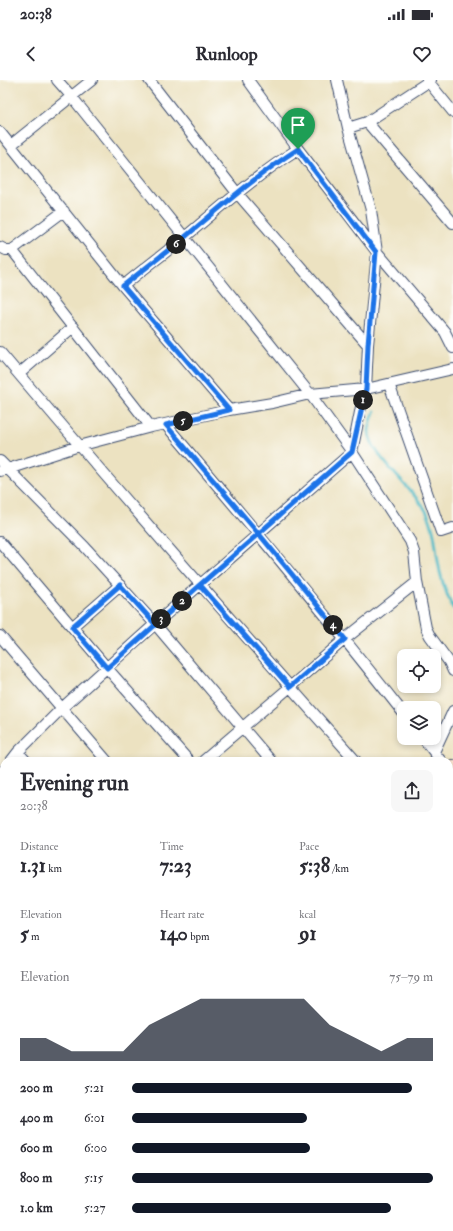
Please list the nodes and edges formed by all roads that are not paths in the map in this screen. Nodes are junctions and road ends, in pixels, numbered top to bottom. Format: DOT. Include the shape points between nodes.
graph roads {
  1 [pos="57,80"];
  2 [pos="92,80"];
  3 [pos="149,80"];
  4 [pos="249,80"];
  5 [pos="337,80"];
  6 [pos="429,81"];
  7 [pos="72,97"];
  8 [pos="453,112"];
  9 [pos="367,122"];
  10 [pos="348,128"];
  11 [pos="0,132"];
  12 [pos="11,145"];
  13 [pos="298,149"];
  14 [pos="238,192"];
  15 [pos="64,211"];
  16 [pos="453,223"];
  17 [pos="184,237"];
  18 [pos="0,247"];
  19 [pos="12,250"];
  20 [pos="376,252"];
  21 [pos="123,286"];
  22 [pos="73,327"];
  23 [pos="368,345"];
  24 [pos="453,348"];
  25 [pos="0,352"];
  26 [pos="453,369"];
  27 [pos="19,374"];
  28 [pos="389,384"];
  29 [pos="366,389"];
  30 [pos="310,394"];
  31 [pos="229,410"];
  32 [pos="166,425"];
  33 [pos="152,427"];
  34 [pos="79,446"];
  35 [pos="352,452"];
  36 [pos="0,461"];
  37 [pos="4,470"];
  38 [pos="453,528"];
  39 [pos="259,534"];
  40 [pos="0,542"];
  41 [pos="417,582"];
  42 [pos="120,585"];
  43 [pos="200,585"];
  44 [pos="155,624"];
  45 [pos="72,627"];
  46 [pos="0,636"];
  47 [pos="345,639"];
  48 [pos="107,668"];
  49 [pos="453,671"];
  50 [pos="290,687"];
  51 [pos="397,705"];
  52 [pos="62,708"];
  53 [pos="453,711"];
  54 [pos="242,727"];
  55 [pos="428,745"];
  56 [pos="18,752"];
  57 [pos="434,752"];
  58 [pos="14,757"];
  59 [pos="22,757"];
  60 [pos="104,757"];
  61 [pos="185,757"];
  62 [pos="208,757"];
  63 [pos="268,757"];
  64 [pos="352,757"];
  65 [pos="438,757"];
  1 -- 7 [label="street"];
  2 -- 7 [label="street"];
  3 -- 14 [label="street"];
  4 -- 13 [label="street"];
  5 -- 10 [label="street"];
  6 -- 8 [label="street"];
  6 -- 9 [label="street"];
  7 -- 12 [label="street"];
  7 -- 17 [label="street"];
  9 -- 10 [label="street"];
  9 -- 16 [label="street"];
  10 -- 20 [label="street" via="371,210"];
  11 -- 12 [label="street"];
  12 -- 15 [label="street"];
  13 -- 14 [label="street"];
  13 -- 20 [label="street"];
  14 -- 17 [label="street"];
  14 -- 23 [label="street"];
  15 -- 19 [label="street"];
  15 -- 21 [label="street"];
  17 -- 21 [label="street"];
  17 -- 30 [label="street"];
  18 -- 19 [label="street"];
  19 -- 22 [label="street"];
  20 -- 23 [label="street"];
  20 -- 24 [label="street" via="445,332"];
  21 -- 31 [label="street"];
  22 -- 27 [label="street"];
  22 -- 33 [label="street"];
  23 -- 29 [label="street"];
  25 -- 27 [label="street"];
  26 -- 28 [label="street"];
  27 -- 34 [label="street"];
  28 -- 29 [label="street"];
  28 -- 38 [label="street" via="441,532"];
  29 -- 30 [label="street"];
  29 -- 35 [label="street"];
  30 -- 31 [label="street"];
  30 -- 35 [label="street"];
  31 -- 32 [label="street"];
  32 -- 33 [label="street"];
  32 -- 39 [label="street"];
  33 -- 34 [label="street"];
  34 -- 37 [label="street"];
  34 -- 43 [label="street"];
  35 -- 39 [label="street"];
  35 -- 41 [label="street" via="410,541 414,552"];
  36 -- 37 [label="street"];
  37 -- 42 [label="street" via="85,547"];
  39 -- 43 [label="street"];
  39 -- 47 [label="street"];
  40 -- 45 [label="street"];
  41 -- 47 [label="street"];
  41 -- 49 [label="street" via="426,628"];
  42 -- 44 [label="street"];
  42 -- 45 [label="street"];
  43 -- 44 [label="street"];
  43 -- 50 [label="street"];
  44 -- 48 [label="street"];
  44 -- 54 [label="street"];
  45 -- 48 [label="street"];
  46 -- 52 [label="street"];
  47 -- 50 [label="street"];
  47 -- 51 [label="street"];
  48 -- 52 [label="street"];
  48 -- 61 [label="street"];
  50 -- 54 [label="street"];
  50 -- 64 [label="street"];
  52 -- 56 [label="street"];
  52 -- 60 [label="street"];
  53 -- 57 [label="street"];
  54 -- 62 [label="street"];
  54 -- 63 [label="street"];
  55 -- 57 [label="street"];
  56 -- 58 [label="street"];
  56 -- 59 [label="street"];
  57 -- 65 [label="street"];
}
